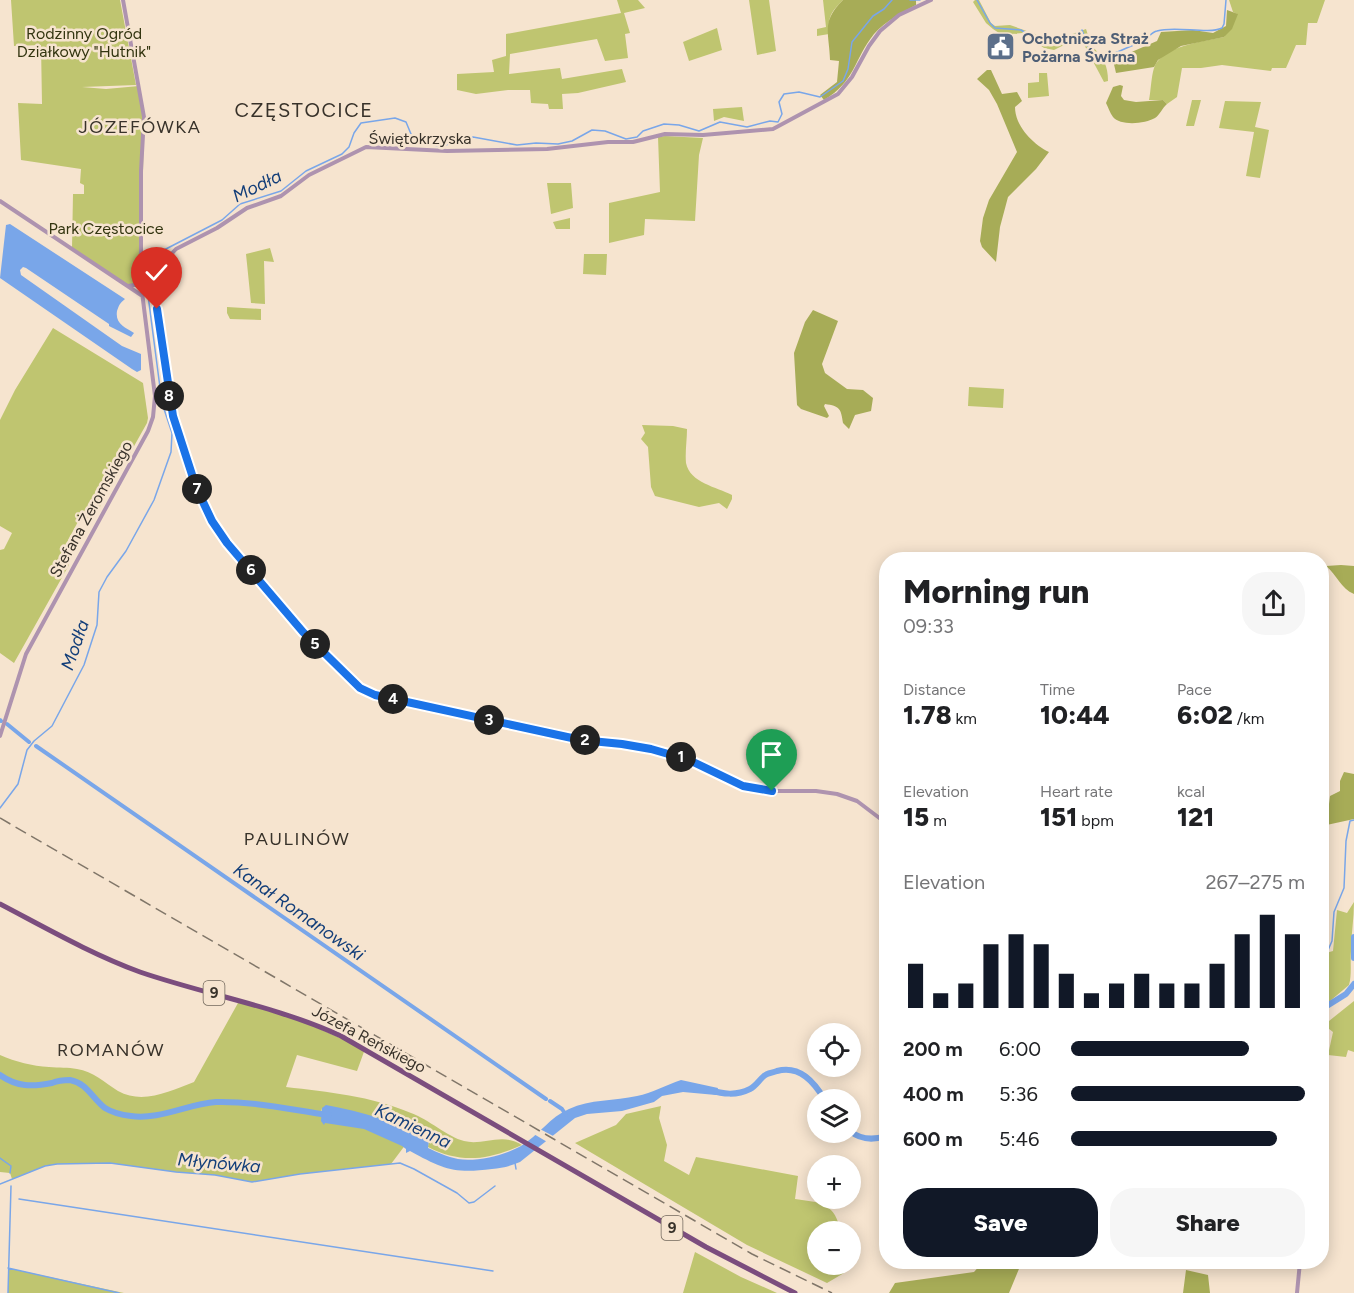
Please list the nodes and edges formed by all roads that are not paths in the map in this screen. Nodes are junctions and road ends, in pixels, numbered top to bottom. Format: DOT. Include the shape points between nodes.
graph roads {
  1 [pos="123,0"];
  2 [pos="931,0"];
  3 [pos="0,201"];
  4 [pos="146,283"];
  5 [pos="127,286"];
  6 [pos="141,296"];
  7 [pos="1,729"];
  8 [pos="0,736"];
  9 [pos="879,818"];
  10 [pos="0,904"];
  11 [pos="1299,1269"];
  12 [pos="795,1293"];
  13 [pos="1297,1293"];
  1 -- 4 [label="street" via="144,117 141,171"];
  2 -- 4 [label="street, Świętokrzyska" via="899,15 880,31 838,94 779,127 703,135 664,134 633,142 547,149 456,151 366,147 176,249"];
  3 -- 5 [label="street"];
  4 -- 5 [label="street"];
  4 -- 6 [label="street, Stefana Żeromskiego"];
  4 -- 9 [label="street" via="173,416 208,513 227,543 293,620 356,684 371,694 398,700 581,740 651,749 689,760 752,789 845,796"];
  5 -- 6 [label="street"];
  6 -- 7 [label="street, Stefana Żeromskiego" via="155,396 153,417 29,646"];
  7 -- 8 [label="street, Stefana Żeromskiego"];
  10 -- 12 [label="main road, Józefa Reńskiego / 9" via="126,966 273,1009 329,1030 706,1248"];
  11 -- 13 [label="street"];
}
